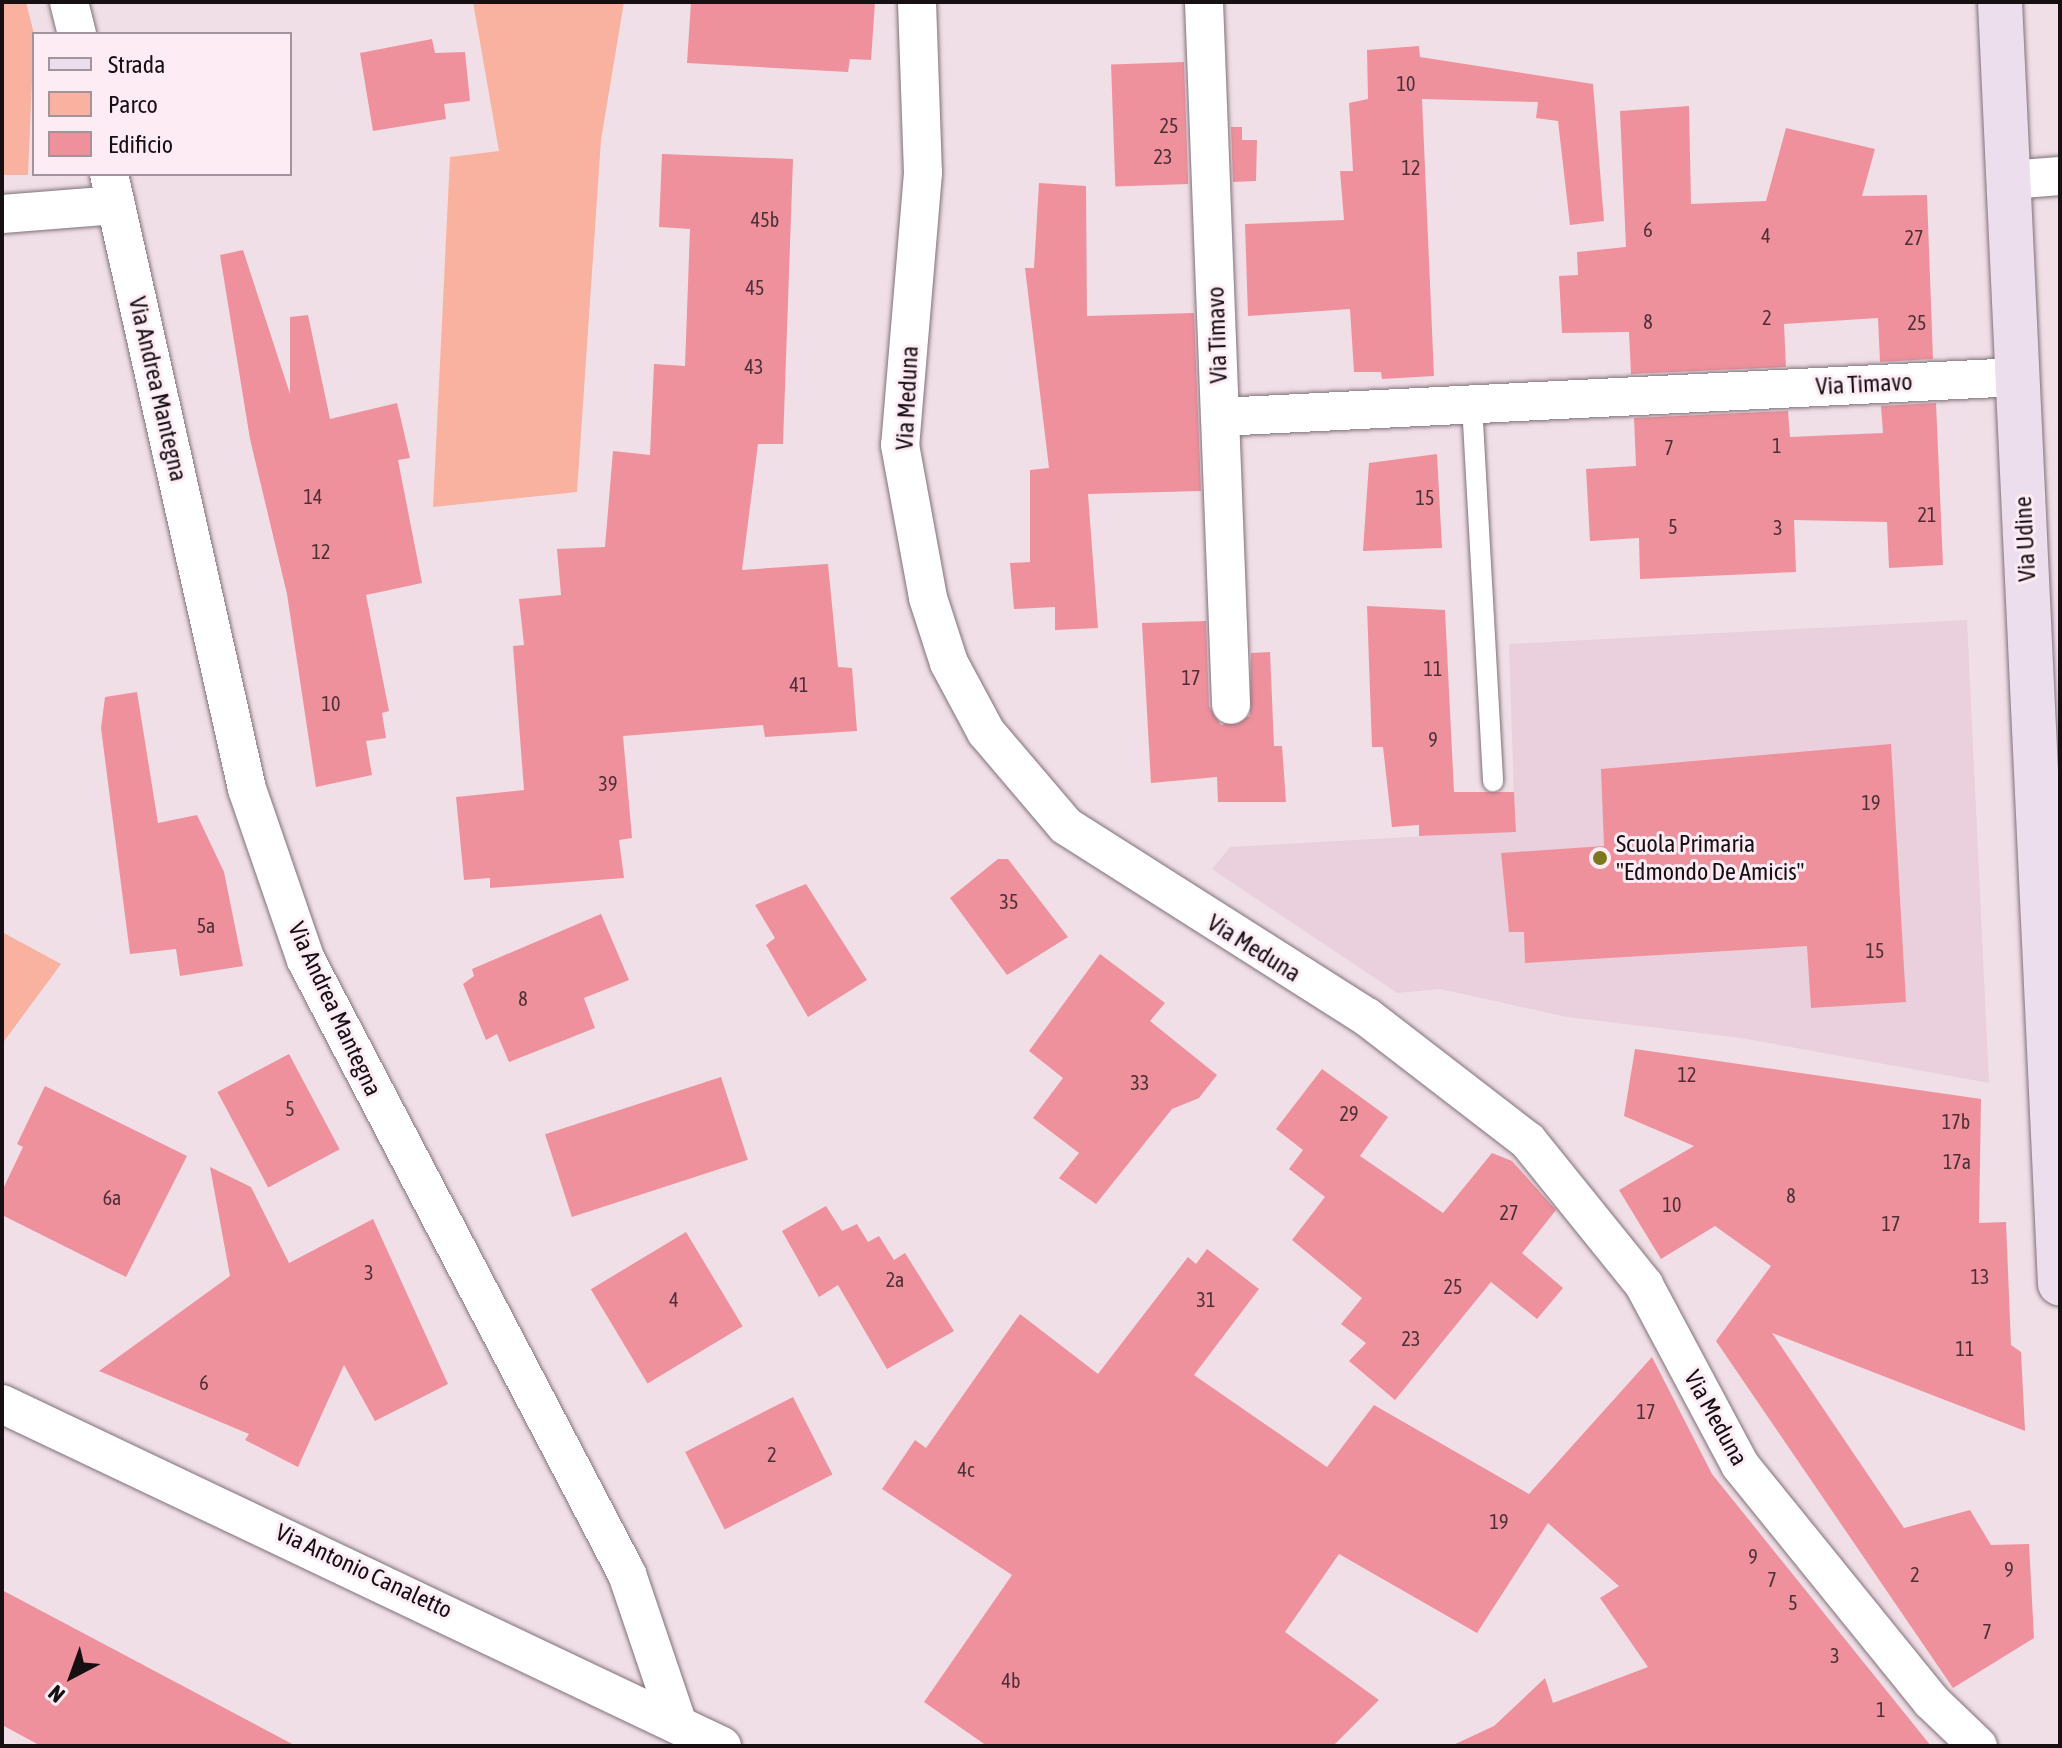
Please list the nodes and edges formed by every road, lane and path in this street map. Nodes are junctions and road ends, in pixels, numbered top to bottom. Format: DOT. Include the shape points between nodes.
graph roads {
  1 [pos="69,2"];
  2 [pos="917,2"];
  3 [pos="1204,2"];
  4 [pos="2000,2"];
  5 [pos="76,32"];
  6 [pos="2060,176"];
  7 [pos="2009,180"];
  8 [pos="113,189"];
  9 [pos="2,214"];
  10 [pos="2018,377"];
  11 [pos="1472,404"];
  12 [pos="1220,417"];
  13 [pos="1231,705"];
  14 [pos="1493,781"];
  15 [pos="2055,1078"];
  16 [pos="2060,1284"];
  17 [pos="2,1404"];
  18 [pos="676,1719"];
  19 [pos="722,1746"];
  20 [pos="1978,1746"];
  1 -- 5 [label="street"];
  2 -- 20 [label="street, Via Meduna" via="923,173 900,445 928,598 949,663 986,732 1066,826 1367,1017 1528,1141 1644,1285 1740,1465 1931,1701"];
  3 -- 12 [label="street, Via Timavo"];
  4 -- 7 [label="main road, Via Udine"];
  6 -- 7 [label="street"];
  7 -- 10 [label="main road, Via Udine"];
  8 -- 9 [label="street, Via Andrea Mantegna"];
  8 -- 18 [label="street, Via Andrea Mantegna" via="247,789 306,960 627,1574"];
  10 -- 11 [label="street, Via Timavo"];
  10 -- 15 [label="main road, Via Udine"];
  11 -- 12 [label="street, Via Timavo"];
  11 -- 14 [label="lane"];
  12 -- 13 [label="street"];
  15 -- 16 [label="main road, Via Udine"];
  17 -- 18 [label="street, Via Antonio Canaletto"];
  18 -- 19 [label="street, Via Antonio Canaletto"];
}
